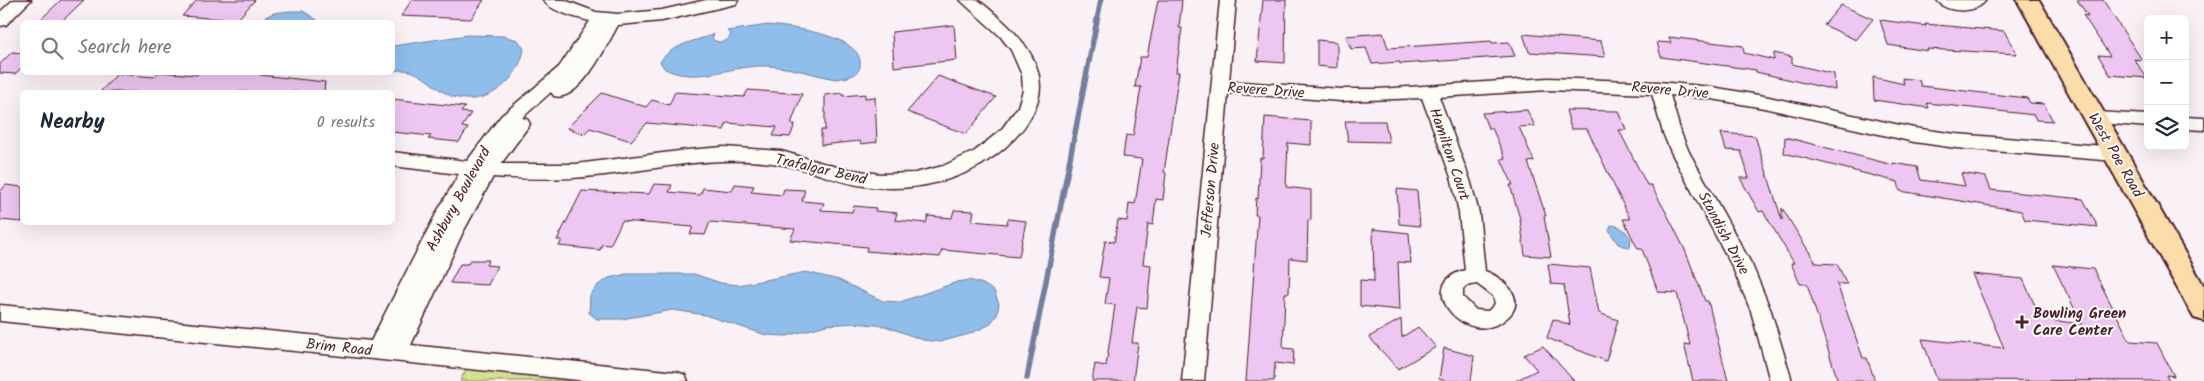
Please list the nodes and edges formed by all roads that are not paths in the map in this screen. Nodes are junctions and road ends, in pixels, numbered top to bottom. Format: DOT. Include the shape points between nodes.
graph roads {
  1 [pos="23,0"];
  2 [pos="550,0"];
  3 [pos="730,0"];
  4 [pos="968,0"];
  5 [pos="1228,0"];
  6 [pos="1945,0"];
  7 [pos="1978,0"];
  8 [pos="2028,0"];
  9 [pos="606,19"];
  10 [pos="0,21"];
  11 [pos="1220,86"];
  12 [pos="1659,88"];
  13 [pos="1428,92"];
  14 [pos="2095,118"];
  15 [pos="2144,121"];
  16 [pos="2189,123"];
  17 [pos="2204,124"];
  18 [pos="2116,154"];
  19 [pos="395,159"];
  20 [pos="480,168"];
  21 [pos="1476,276"];
  22 [pos="2204,310"];
  23 [pos="0,313"];
  24 [pos="387,352"];
  25 [pos="677,381"];
  26 [pos="1193,381"];
  27 [pos="1781,381"];
  1 -- 10 [label="street"];
  2 -- 9 [label="street" via="573,12"];
  3 -- 9 [label="street" via="639,20"];
  4 -- 20 [label="street, Trafalgar Bend" via="1000,25 1012,39 1029,70 1031,87 1028,104 1013,130 996,146 958,168 921,179 881,182 843,176 776,157 723,154 576,171"];
  5 -- 11 [label="street, Jefferson Drive"];
  6 -- 7 [label="street" via="1962,5 1975,4"];
  8 -- 14 [label="main road, West Poe Road"];
  9 -- 20 [label="street, Ashbury Boulevard" via="586,67 523,122"];
  11 -- 13 [label="street, Revere Drive" via="1341,95"];
  11 -- 26 [label="street, Jefferson Drive"];
  12 -- 13 [label="street, Revere Drive" via="1548,84"];
  12 -- 18 [label="street, Revere Drive" via="1764,102 1956,141"];
  12 -- 27 [label="street, Standish Drive" via="1680,152 1742,265 1761,311"];
  13 -- 21 [label="street, Hamilton Court" via="1461,180 1469,213"];
  14 -- 15 [label="street"];
  14 -- 18 [label="main road, West Poe Road"];
  16 -- 17 [label="street"];
  18 -- 22 [label="main road, West Poe Road"];
  19 -- 20 [label="street, Trafalgar Bend"];
  20 -- 24 [label="street, Ashbury Boulevard" via="470,201"];
  23 -- 24 [label="street, Brim Road"];
  24 -- 25 [label="street, Brim Road"];
}
